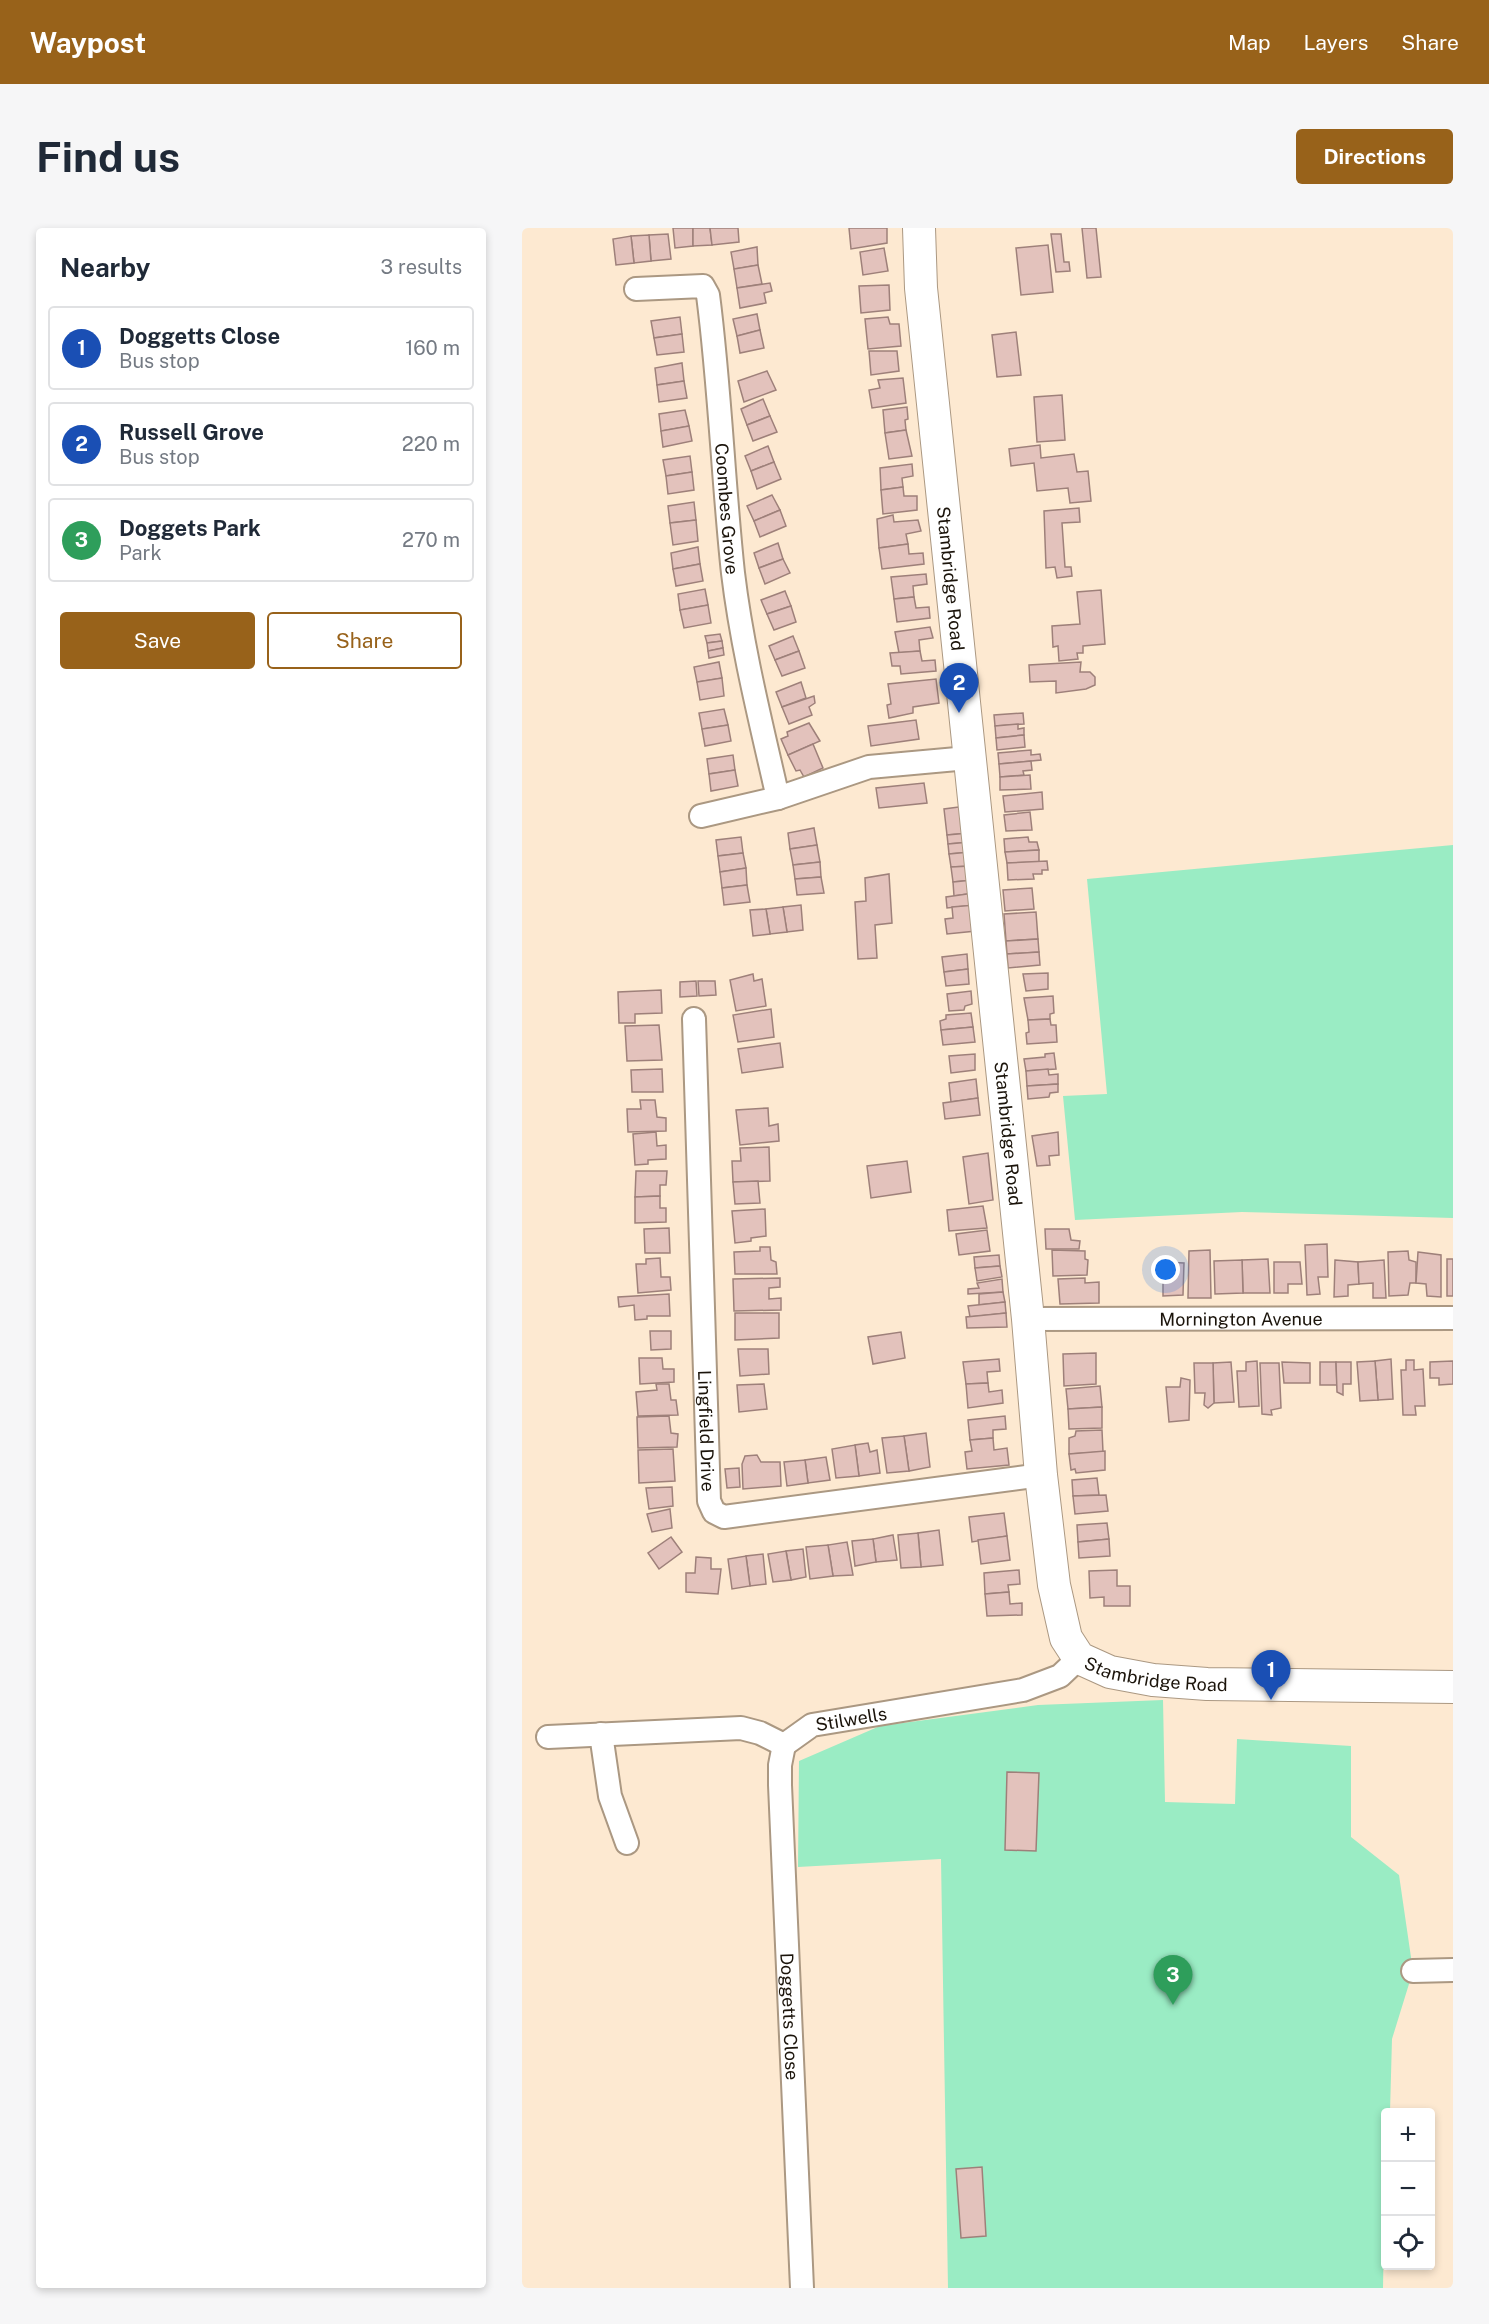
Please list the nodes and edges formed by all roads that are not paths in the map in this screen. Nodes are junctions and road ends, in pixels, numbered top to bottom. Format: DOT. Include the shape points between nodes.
graph roads {
  1 [pos="919,228"];
  2 [pos="636,289"];
  3 [pos="969,758"];
  4 [pos="778,798"];
  5 [pos="701,816"];
  6 [pos="694,1019"];
  7 [pos="1453,1318"];
  8 [pos="1029,1319"];
  9 [pos="1041,1475"];
  10 [pos="1079,1658"];
  11 [pos="1453,1687"];
  12 [pos="602,1734"];
  13 [pos="548,1737"];
  14 [pos="784,1745"];
  15 [pos="627,1843"];
  16 [pos="1453,1970"];
  17 [pos="1413,1971"];
  18 [pos="802,2288"];
  1 -- 3 [label="street, Stambridge Road" via="921,288"];
  2 -- 4 [label="street, Coombes Grove" via="703,286 708,295 734,574"];
  3 -- 4 [label="street" via="869,767"];
  3 -- 8 [label="street, Stambridge Road"];
  4 -- 5 [label="street"];
  6 -- 9 [label="street, Lingfield Drive" via="709,1501 714,1512 724,1517"];
  7 -- 8 [label="street, Mornington Avenue"];
  8 -- 9 [label="street, Stambridge Road"];
  9 -- 10 [label="street, Stambridge Road" via="1059,1614 1066,1638"];
  10 -- 11 [label="street, Stambridge Road" via="1110,1672 1153,1680"];
  10 -- 14 [label="street, Stilwells" via="1060,1676 1023,1690 812,1725"];
  12 -- 13 [label="street"];
  12 -- 14 [label="street" via="741,1728"];
  12 -- 15 [label="street" via="610,1796"];
  14 -- 18 [label="street, Doggetts Close" via="780,1785"];
  16 -- 17 [label="street"];
}
